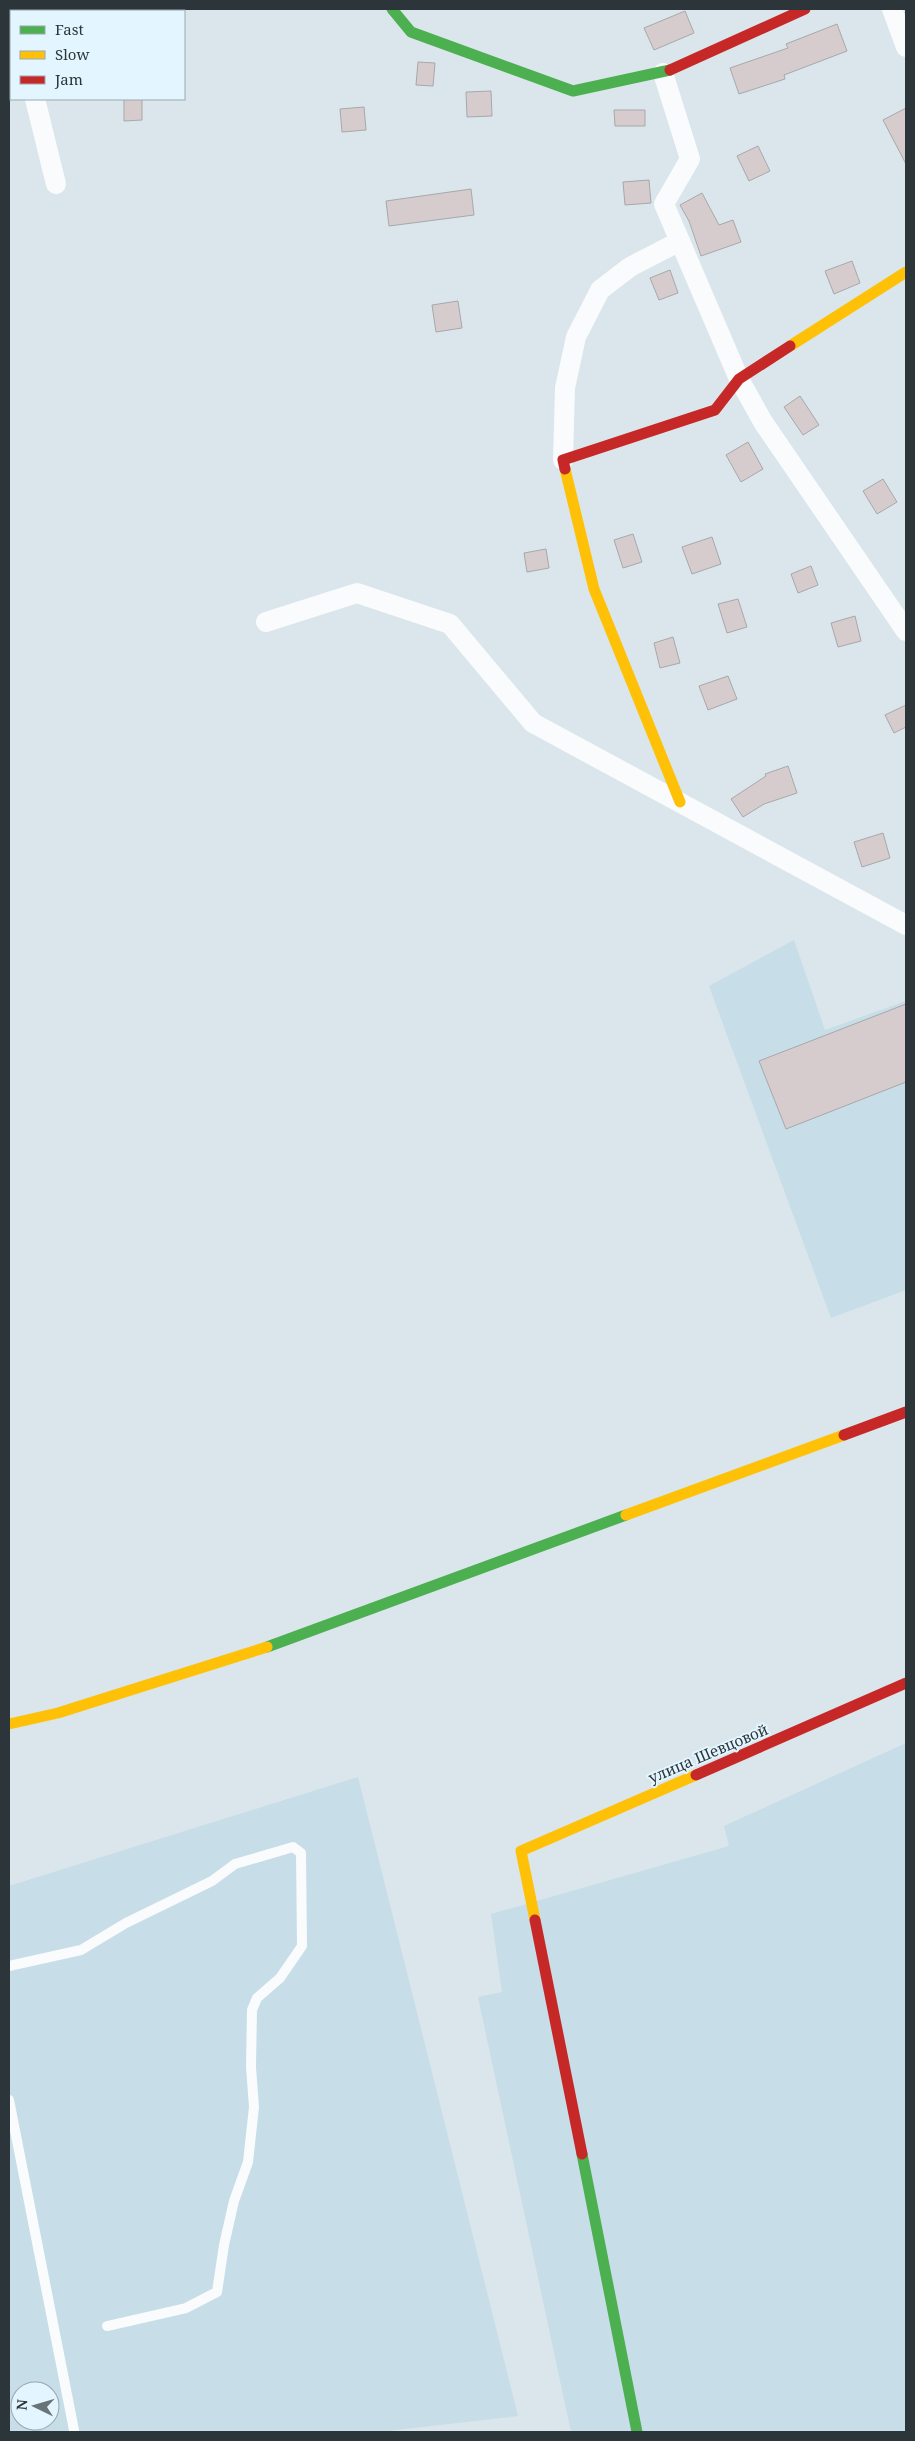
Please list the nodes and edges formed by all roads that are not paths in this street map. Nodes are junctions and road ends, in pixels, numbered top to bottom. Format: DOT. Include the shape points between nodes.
graph roads {
  1 [pos="392,9"];
  2 [pos="804,9"];
  3 [pos="892,9"];
  4 [pos="906,47"];
  5 [pos="663,74"];
  6 [pos="35,100"];
  7 [pos="56,184"];
  8 [pos="680,241"];
  9 [pos="906,272"];
  10 [pos="739,379"];
  11 [pos="563,460"];
  12 [pos="266,622"];
  13 [pos="906,631"];
  14 [pos="680,802"];
  15 [pos="906,925"];
  16 [pos="906,1412"];
  17 [pos="906,1683"];
  18 [pos="9,1724"];
  19 [pos="9,1966"];
  20 [pos="9,2100"];
  21 [pos="107,2326"];
  22 [pos="74,2430"];
  23 [pos="637,2432"];
  1 -- 5 [label="street" via="411,32 573,91"];
  2 -- 5 [label="street"];
  3 -- 4 [label="street"];
  5 -- 8 [label="street" via="690,159 664,204"];
  6 -- 7 [label="street"];
  8 -- 10 [label="street"];
  8 -- 11 [label="street" via="630,267 600,290 576,337 565,388"];
  9 -- 10 [label="street"];
  10 -- 11 [label="street" via="715,410"];
  10 -- 13 [label="street" via="763,422"];
  11 -- 14 [label="street" via="594,589"];
  12 -- 14 [label="street" via="357,593 450,624 533,723"];
  14 -- 15 [label="street"];
  16 -- 18 [label="street" via="244,1656 58,1713"];
  17 -- 23 [label="street, улица Шевцовой" via="521,1851"];
  19 -- 21 [label="lane" via="81,1950 126,1923 212,1881 235,1864 293,1847 301,1853 302,1946 280,1978 257,1998 252,2010 254,2107 249,2153 232,2210 218,2292 186,2308"];
  20 -- 22 [label="lane"];
}
